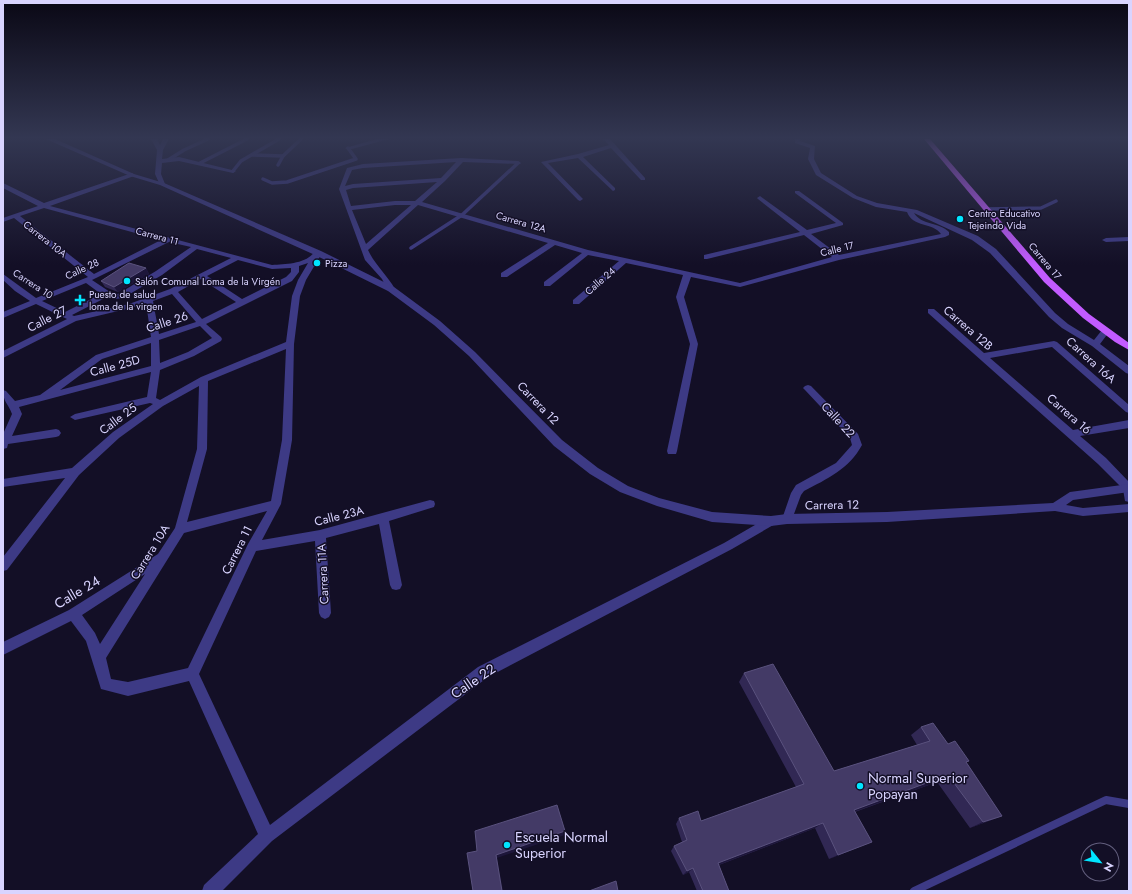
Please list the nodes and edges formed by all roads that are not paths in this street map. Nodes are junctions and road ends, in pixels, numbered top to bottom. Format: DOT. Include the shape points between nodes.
graph roads {
  1 [pos="116,181"];
  2 [pos="151,181"];
  3 [pos="161,181"];
  4 [pos="267,181"];
  5 [pos="291,181"];
  6 [pos="345,181"];
  7 [pos="432,181"];
  8 [pos="442,181"];
  9 [pos="499,181"];
  10 [pos="562,181"];
  11 [pos="604,181"];
  12 [pos="829,181"];
  13 [pos="962,181"];
  14 [pos="162,184"];
  15 [pos="3,185"];
  16 [pos="342,188"];
  17 [pos="613,189"];
  18 [pos="797,192"];
  19 [pos="760,198"];
  20 [pos="580,199"];
  21 [pos="1056,201"];
  22 [pos="417,203"];
  23 [pos="44,206"];
  24 [pos="348,208"];
  25 [pos="987,209"];
  26 [pos="910,211"];
  27 [pos="462,214"];
  28 [pos="15,216"];
  29 [pos="3,220"];
  30 [pos="806,234"];
  31 [pos="168,239"];
  32 [pos="1129,239"];
  33 [pos="1106,240"];
  34 [pos="554,242"];
  35 [pos="196,247"];
  36 [pos="411,248"];
  37 [pos="365,249"];
  38 [pos="587,252"];
  39 [pos="316,255"];
  40 [pos="707,257"];
  41 [pos="237,258"];
  42 [pos="838,258"];
  43 [pos="623,260"];
  44 [pos="295,264"];
  45 [pos="688,273"];
  46 [pos="504,275"];
  47 [pos="203,277"];
  48 [pos="90,278"];
  49 [pos="5,281"];
  50 [pos="547,284"];
  51 [pos="391,289"];
  52 [pos="174,291"];
  53 [pos="107,294"];
  54 [pos="149,299"];
  55 [pos="37,301"];
  56 [pos="576,302"];
  57 [pos="243,303"];
  58 [pos="931,311"];
  59 [pos="3,315"];
  60 [pos="65,315"];
  61 [pos="74,319"];
  62 [pos="201,323"];
  63 [pos="1106,332"];
  64 [pos="155,338"];
  65 [pos="290,344"];
  66 [pos="1095,344"];
  67 [pos="1129,347"];
  68 [pos="3,355"];
  69 [pos="987,360"];
  70 [pos="156,368"];
  71 [pos="1129,371"];
  72 [pos="204,379"];
  73 [pos="808,388"];
  74 [pos="3,393"];
  75 [pos="42,398"];
  76 [pos="151,399"];
  77 [pos="160,404"];
  78 [pos="13,405"];
  79 [pos="1129,410"];
  80 [pos="75,417"];
  81 [pos="1129,424"];
  82 [pos="56,433"];
  83 [pos="1072,434"];
  84 [pos="4,443"];
  85 [pos="672,451"];
  86 [pos="75,472"];
  87 [pos="3,483"];
  88 [pos="1129,491"];
  89 [pos="276,504"];
  90 [pos="430,504"];
  91 [pos="1055,507"];
  92 [pos="1129,508"];
  93 [pos="382,518"];
  94 [pos="787,519"];
  95 [pos="771,521"];
  96 [pos="180,529"];
  97 [pos="320,535"];
  98 [pos="252,547"];
  99 [pos="164,555"];
  100 [pos="3,566"];
  101 [pos="396,585"];
  102 [pos="325,613"];
  103 [pos="73,614"];
  104 [pos="3,649"];
  105 [pos="99,657"];
  106 [pos="192,674"];
  107 [pos="1129,804"];
  108 [pos="267,836"];
  109 [pos="210,891"];
  110 [pos="914,891"];
  1 -- 23 [label="street"];
  2 -- 14 [label="street, Carrera 12"];
  3 -- 14 [label="street"];
  4 -- 5 [label="lane" via="272,183"];
  6 -- 16 [label="street"];
  7 -- 16 [label="street"];
  8 -- 22 [label="street"];
  9 -- 27 [label="lane"];
  10 -- 20 [label="street"];
  11 -- 17 [label="street"];
  12 -- 26 [label="street, Calle 17" via="855,197 876,205"];
  13 -- 25 [label="main road, Carrera 17"];
  14 -- 39 [label="street, Carrera 12"];
  15 -- 23 [label="street, Carrera 11"];
  16 -- 24 [label="street"];
  18 -- 30 [label="street" via="841,224"];
  19 -- 30 [label="street"];
  21 -- 25 [label="lane" via="1041,208"];
  22 -- 24 [label="street, Carrera 12A"];
  22 -- 27 [label="street, Carrera 12A"];
  22 -- 37 [label="street"];
  23 -- 28 [label="street"];
  23 -- 31 [label="street, Carrera 11"];
  24 -- 37 [label="street"];
  25 -- 63 [label="main road, Carrera 17" via="1047,280"];
  26 -- 42 [label="street, Calle 17" via="916,220 942,229 945,236"];
  26 -- 66 [label="street, Calle 17" via="954,228 984,244 1052,315"];
  27 -- 34 [label="street, Carrera 12A"];
  27 -- 36 [label="lane"];
  28 -- 29 [label="street"];
  28 -- 48 [label="street, Carrera 10A"];
  30 -- 40 [label="street"];
  30 -- 42 [label="street"];
  31 -- 35 [label="street, Carrera 11"];
  31 -- 48 [label="street, Calle 28"];
  32 -- 33 [label="street"];
  34 -- 38 [label="street, Carrera 12A"];
  34 -- 46 [label="street"];
  35 -- 41 [label="street, Carrera 11"];
  35 -- 53 [label="street" via="120,296"];
  37 -- 51 [label="street" via="369,260"];
  38 -- 43 [label="street, Carrera 12A"];
  38 -- 50 [label="street"];
  39 -- 44 [label="street, Carrera 11"];
  39 -- 51 [label="street, Carrera 12"];
  39 -- 65 [label="street, Carrera 11" via="296,296"];
  41 -- 44 [label="street, Carrera 11" via="272,267"];
  41 -- 47 [label="street, Calle 27"];
  42 -- 45 [label="street, Calle 17" via="740,285"];
  43 -- 45 [label="street, Carrera 12A"];
  43 -- 56 [label="street, Calle 24"];
  44 -- 57 [label="street, Calle 26" via="295,272 289,279"];
  45 -- 85 [label="street" via="680,297 694,344"];
  47 -- 52 [label="street, Calle 27"];
  47 -- 57 [label="street"];
  48 -- 53 [label="street, Carrera 10A"];
  48 -- 55 [label="street, Calle 28"];
  49 -- 55 [label="street, Carrera 10"];
  51 -- 95 [label="street, Carrera 12" via="437,323 472,354 558,443 594,471 624,489 657,502 712,517"];
  52 -- 54 [label="street, Calle 27"];
  52 -- 62 [label="street"];
  53 -- 60 [label="street"];
  54 -- 61 [label="street, Calle 27" via="131,306"];
  54 -- 64 [label="street"];
  55 -- 59 [label="street, Calle 28"];
  55 -- 60 [label="street, Carrera 10"];
  57 -- 62 [label="street, Calle 26"];
  58 -- 69 [label="street, Carrera 12B"];
  60 -- 61 [label="street, Carrera 10"];
  61 -- 68 [label="street, Calle 27"];
  62 -- 64 [label="street, Calle 26"];
  62 -- 70 [label="street, Calle 25D" via="218,339 191,354"];
  63 -- 66 [label="street"];
  63 -- 67 [label="main road, Carrera 17"];
  64 -- 70 [label="street"];
  64 -- 75 [label="street, Calle 26" via="98,357"];
  65 -- 72 [label="street, Calle 25"];
  65 -- 89 [label="street, Carrera 11" via="287,440"];
  66 -- 71 [label="street, Calle 17"];
  69 -- 79 [label="street, Carrera 16A" via="1054,344"];
  69 -- 83 [label="street, Carrera 16"];
  70 -- 75 [label="street, Calle 25D"];
  70 -- 76 [label="street"];
  72 -- 77 [label="street, Calle 25"];
  72 -- 96 [label="street, Carrera 10A" via="202,449"];
  73 -- 94 [label="street, Calle 22" via="855,437 857,445 854,452 838,467 800,488"];
  74 -- 78 [label="street"];
  75 -- 78 [label="street, Calle 25D"];
  76 -- 77 [label="street"];
  76 -- 80 [label="street"];
  77 -- 86 [label="street, Calle 25" via="116,435"];
  78 -- 84 [label="street" via="17,414"];
  81 -- 83 [label="street"];
  82 -- 84 [label="street"];
  83 -- 88 [label="street, Carrera 16"];
  86 -- 87 [label="street"];
  86 -- 100 [label="street, Calle 25"];
  88 -- 91 [label="street" via="1070,496"];
  89 -- 96 [label="street"];
  89 -- 98 [label="street, Carrera 11"];
  90 -- 93 [label="street, Calle 23A"];
  91 -- 92 [label="street, Carrera 12" via="1083,512"];
  91 -- 94 [label="street, Carrera 12" via="887,517"];
  93 -- 97 [label="street, Calle 23A"];
  93 -- 101 [label="street"];
  94 -- 95 [label="street, Carrera 12"];
  95 -- 108 [label="street, Calle 22" via="728,546 483,672"];
  96 -- 99 [label="street, Carrera 10A"];
  97 -- 98 [label="street, Calle 23A"];
  97 -- 102 [label="street, Carrera 11A"];
  98 -- 106 [label="street, Carrera 11"];
  99 -- 103 [label="street, Calle 24"];
  99 -- 105 [label="street, Carrera 10A"];
  103 -- 104 [label="street, Calle 24"];
  103 -- 105 [label="street" via="91,637"];
  105 -- 106 [label="street" via="106,684 128,689"];
  106 -- 108 [label="street"];
  107 -- 110 [label="lane" via="1106,800"];
  108 -- 109 [label="street, Calle 22"];
}
